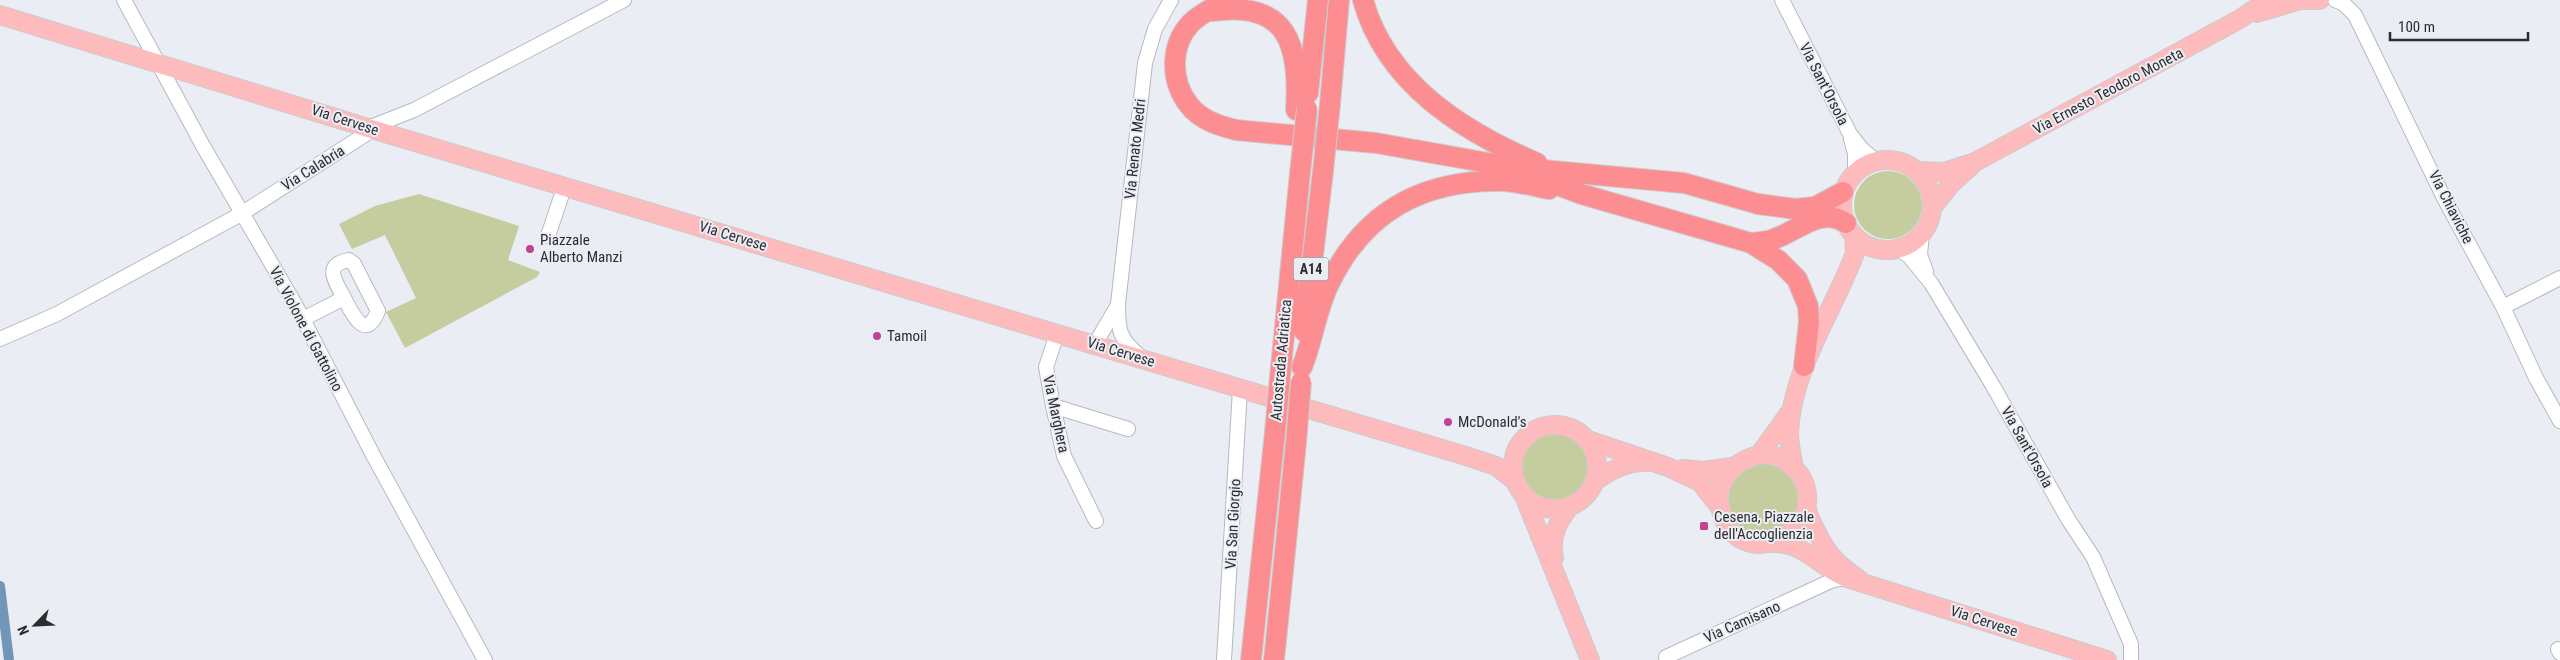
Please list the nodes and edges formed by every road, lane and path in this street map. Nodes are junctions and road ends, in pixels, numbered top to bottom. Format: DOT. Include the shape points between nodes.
graph roads {
  1 [pos="124,0"];
  2 [pos="624,0"];
  3 [pos="1171,0"];
  4 [pos="1227,0"];
  5 [pos="1318,0"];
  6 [pos="1339,0"];
  7 [pos="1363,0"];
  8 [pos="1782,0"];
  9 [pos="2268,0"];
  10 [pos="2297,0"];
  11 [pos="2320,0"];
  12 [pos="2335,0"];
  13 [pos="2348,0"];
  14 [pos="1205,13"];
  15 [pos="2355,16"];
  16 [pos="4,17"];
  17 [pos="2240,19"];
  18 [pos="157,62"];
  19 [pos="1302,109"];
  20 [pos="368,128"];
  21 [pos="1850,134"];
  22 [pos="1876,161"];
  23 [pos="1975,162"];
  24 [pos="1511,167"];
  25 [pos="1555,171"];
  26 [pos="1916,171"];
  27 [pos="1855,173"];
  28 [pos="565,185"];
  29 [pos="1844,192"];
  30 [pos="1581,194"];
  31 [pos="1931,209"];
  32 [pos="242,214"];
  33 [pos="1850,229"];
  34 [pos="1922,233"];
  35 [pos="548,236"];
  36 [pos="1751,243"];
  37 [pos="1890,249"];
  38 [pos="2560,278"];
  39 [pos="1841,282"];
  40 [pos="1931,283"];
  41 [pos="344,298"];
  42 [pos="1118,304"];
  43 [pos="2503,307"];
  44 [pos="302,319"];
  45 [pos="1061,334"];
  46 [pos="0,339"];
  47 [pos="1095,344"];
  48 [pos="1142,358"];
  49 [pos="1804,366"];
  50 [pos="1301,374"];
  51 [pos="1240,388"];
  52 [pos="1053,406"];
  53 [pos="1791,410"];
  54 [pos="2560,421"];
  55 [pos="1128,429"];
  56 [pos="1588,440"];
  57 [pos="1517,446"];
  58 [pos="1758,455"];
  59 [pos="1466,456"];
  60 [pos="1662,465"];
  61 [pos="1732,468"];
  62 [pos="1794,468"];
  63 [pos="1514,480"];
  64 [pos="1594,482"];
  65 [pos="1524,496"];
  66 [pos="1570,506"];
  67 [pos="1719,506"];
  68 [pos="1807,510"];
  69 [pos="1096,521"];
  70 [pos="1775,543"];
  71 [pos="1823,566"];
  72 [pos="1557,573"];
  73 [pos="1854,579"];
  74 [pos="1819,587"];
  75 [pos="1666,657"];
  76 [pos="485,660"];
  77 [pos="1224,660"];
  78 [pos="1251,660"];
  79 [pos="1274,660"];
  80 [pos="1590,660"];
  81 [pos="2108,660"];
  82 [pos="2131,660"];
  1 -- 18 [label="street, Via Violone di Gattolino"];
  2 -- 20 [label="street, Via Calabria" via="414,110"];
  3 -- 42 [label="street, Via Renato Medri" via="1155,29 1145,64"];
  4 -- 14 [label="highway"];
  5 -- 19 [label="highway, Autostrada Adriatica / A14"];
  6 -- 50 [label="highway, Autostrada Adriatica / A14, bridge"];
  7 -- 25 [label="highway" via="1383,50 1408,81 1436,106 1488,140"];
  8 -- 21 [label="street, Via Sant'Orsola"];
  9 -- 17 [label="main road, Via Ernesto Teodoro Moneta"];
  10 -- 11 [label="main road, Via Ernesto Teodoro Moneta"];
  10 -- 17 [label="main road, Via Ernesto Teodoro Moneta"];
  12 -- 15 [label="street, Via Chiaviche"];
  13 -- 15 [label="street"];
  14 -- 19 [label="highway" via="1235,8 1251,10 1264,14 1281,28 1296,61"];
  14 -- 24 [label="highway" via="1191,23 1179,39 1175,68 1179,88 1189,106 1211,122 1236,130 1376,143"];
  15 -- 43 [label="street, Via Chiaviche" via="2444,198"];
  16 -- 18 [label="main road, Via Cervese"];
  17 -- 23 [label="main road, Via Ernesto Teodoro Moneta"];
  18 -- 20 [label="main road, Via Cervese"];
  18 -- 32 [label="street, Via Violone di Gattolino"];
  19 -- 78 [label="highway, Autostrada Adriatica / A14, bridge" via="1275,432"];
  20 -- 28 [label="main road, Via Cervese"];
  20 -- 32 [label="street, Via Calabria" via="366,134"];
  21 -- 22 [label="street, Via Sant'Orsola"];
  21 -- 27 [label="street"];
  22 -- 26 [label="main road" via="1897,161"];
  22 -- 27 [label="main road"];
  23 -- 26 [label="main road, Via Ernesto Teodoro Moneta" via="1944,172"];
  23 -- 31 [label="main road, Via Ernesto Teodoro Moneta"];
  24 -- 25 [label="highway"];
  24 -- 30 [label="highway"];
  25 -- 29 [label="highway" via="1684,183 1758,204 1795,209 1815,206"];
  26 -- 31 [label="main road" via="1925,182"];
  27 -- 29 [label="main road"];
  28 -- 35 [label="street"];
  28 -- 45 [label="main road, Via Cervese"];
  29 -- 33 [label="main road" via="1842,208"];
  30 -- 36 [label="highway"];
  30 -- 50 [label="highway" via="1497,182 1438,188 1404,200 1360,235 1342,260 1317,315"];
  31 -- 34 [label="main road"];
  32 -- 44 [label="street, Via Violone di Gattolino"];
  32 -- 46 [label="street, Via Calabria" via="57,314"];
  33 -- 36 [label="highway" via="1830,216 1815,219 1774,240"];
  33 -- 37 [label="main road" via="1871,247"];
  33 -- 39 [label="main road" via="1855,253"];
  34 -- 37 [label="main road" via="1915,240"];
  34 -- 40 [label="street" via="1920,255"];
  36 -- 49 [label="highway" via="1788,269 1804,292 1809,322"];
  37 -- 39 [label="main road" via="1866,259"];
  37 -- 40 [label="street, Via Sant'Orsola" via="1909,256"];
  38 -- 43 [label="street"];
  39 -- 49 [label="main road"];
  40 -- 82 [label="street, Via Sant'Orsola" via="2068,519 2093,556 2131,644"];
  41 -- 44 [label="street"];
  42 -- 47 [label="street, Via Renato Medri"];
  42 -- 48 [label="street, Via Renato Medri" via="1121,336 1126,345"];
  43 -- 54 [label="street, Via Chiaviche"];
  44 -- 76 [label="street, Via Violone di Gattolino"];
  45 -- 47 [label="main road, Via Cervese"];
  45 -- 52 [label="street, Via Marghera" via="1046,367"];
  47 -- 48 [label="main road, Via Cervese"];
  48 -- 51 [label="main road, Via Cervese"];
  49 -- 53 [label="main road"];
  50 -- 79 [label="highway, Autostrada Adriatica / A14, bridge"];
  51 -- 59 [label="main road, Via Cervese"];
  51 -- 77 [label="street, Via San Giorgio"];
  52 -- 55 [label="street"];
  52 -- 69 [label="street, Via Marghera" via="1064,456"];
  53 -- 58 [label="main road"];
  53 -- 62 [label="main road" via="1789,436"];
  56 -- 57 [label="main road" via="1568,426 1545,425 1534,429"];
  56 -- 60 [label="main road"];
  56 -- 64 [label="main road" via="1596,460"];
  57 -- 59 [label="main road, Via Cervese" via="1500,453"];
  57 -- 63 [label="main road" via="1513,457"];
  58 -- 61 [label="main road" via="1744,459"];
  58 -- 62 [label="main road" via="1784,460"];
  59 -- 63 [label="main road, Via Cervese" via="1496,466"];
  60 -- 61 [label="main road" via="1702,471"];
  60 -- 64 [label="main road" via="1627,464"];
  60 -- 67 [label="main road" via="1700,482"];
  61 -- 67 [label="main road" via="1719,492"];
  62 -- 68 [label="main road" via="1803,480"];
  63 -- 65 [label="main road"];
  64 -- 66 [label="main road" via="1584,497"];
  65 -- 66 [label="main road" via="1546,508"];
  65 -- 72 [label="main road"];
  66 -- 72 [label="main road" via="1554,533 1552,548"];
  67 -- 70 [label="main road" via="1723,519 1739,537 1759,544"];
  68 -- 70 [label="main road" via="1796,530"];
  68 -- 73 [label="main road, Via Cervese" via="1823,544"];
  70 -- 71 [label="main road, Via Cervese" via="1803,549"];
  71 -- 73 [label="main road, Via Cervese"];
  71 -- 74 [label="street"];
  72 -- 80 [label="main road"];
  73 -- 74 [label="street, Via Camisano" via="1833,580"];
  73 -- 81 [label="main road, Via Cervese"];
  74 -- 75 [label="street, Via Camisano"];
}
